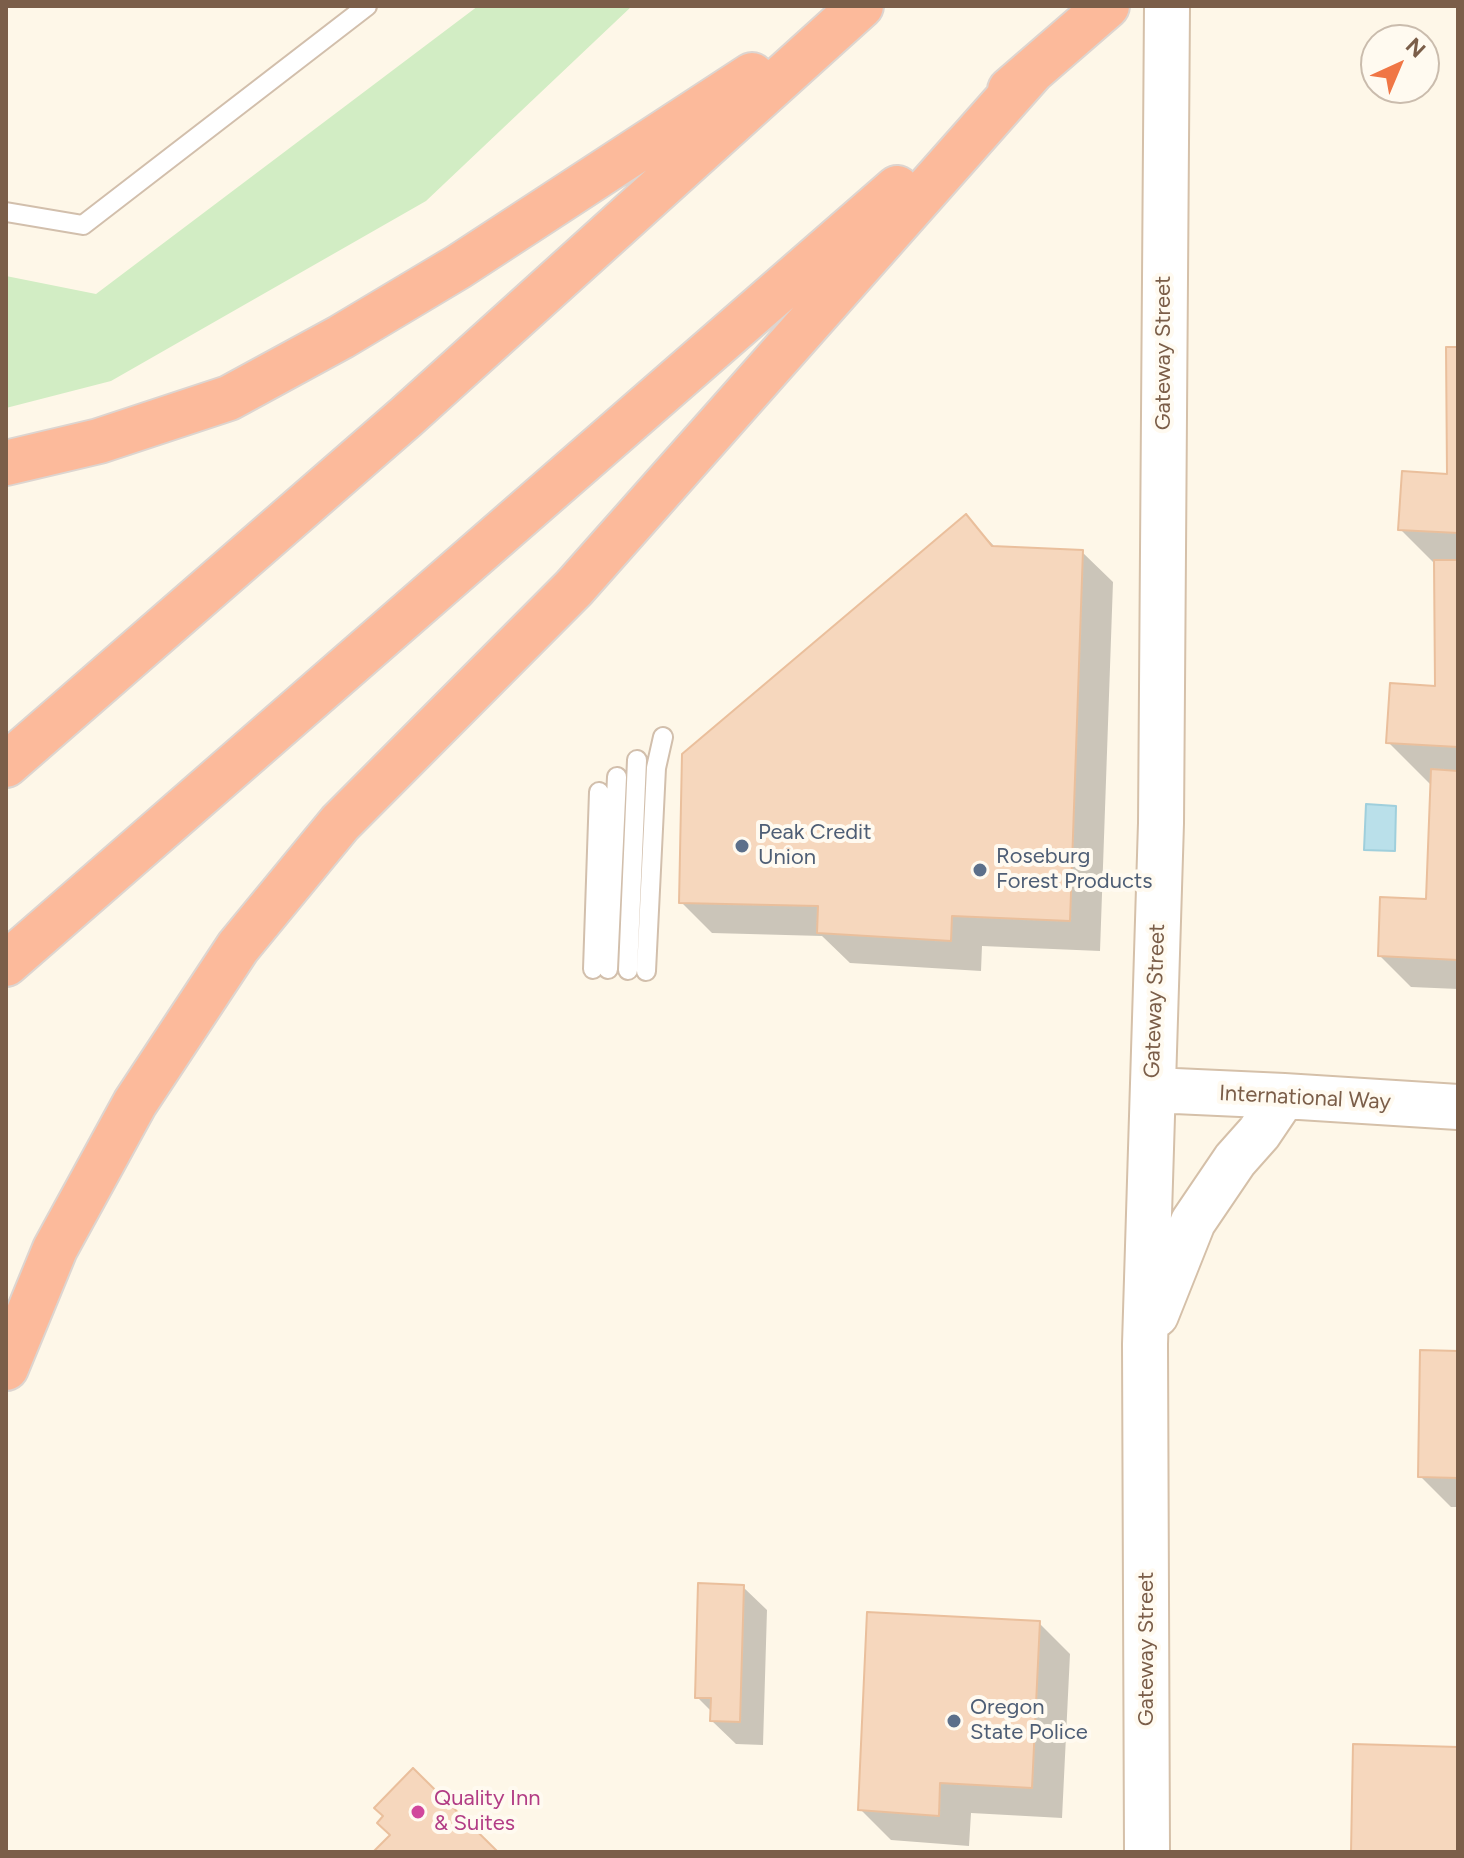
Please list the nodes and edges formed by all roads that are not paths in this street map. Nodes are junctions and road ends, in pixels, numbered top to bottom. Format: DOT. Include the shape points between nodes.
graph roads {
  1 [pos="367,6"];
  2 [pos="860,6"];
  3 [pos="1107,6"];
  4 [pos="1167,6"];
  5 [pos="1033,70"];
  6 [pos="6,212"];
  7 [pos="6,463"];
  8 [pos="663,737"];
  9 [pos="637,760"];
  10 [pos="6,765"];
  11 [pos="617,777"];
  12 [pos="599,792"];
  13 [pos="6,964"];
  14 [pos="1153,1090"];
  15 [pos="1284,1096"];
  16 [pos="1458,1107"];
  17 [pos="1145,1344"];
  18 [pos="6,1368"];
  19 [pos="1147,1852"];
  1 -- 6 [label="lane" via="83,225"];
  2 -- 7 [label="highway" via="458,267 229,398 99,441"];
  2 -- 10 [label="highway" via="417,406"];
  3 -- 5 [label="highway"];
  4 -- 14 [label="main road, Gateway Street" via="1161,823"];
  5 -- 13 [label="highway"];
  5 -- 18 [label="highway" via="574,588 340,823 238,947 135,1103 55,1249"];
  8 -- 9 [label="lane" via="637,970"];
  11 -- 12 [label="lane" via="601,969"];
  14 -- 15 [label="main road, International Way"];
  14 -- 17 [label="main road, Gateway Street"];
  15 -- 16 [label="main road, International Way"];
  15 -- 17 [label="main road" via="1193,1222"];
  17 -- 19 [label="main road, Gateway Street"];
}
